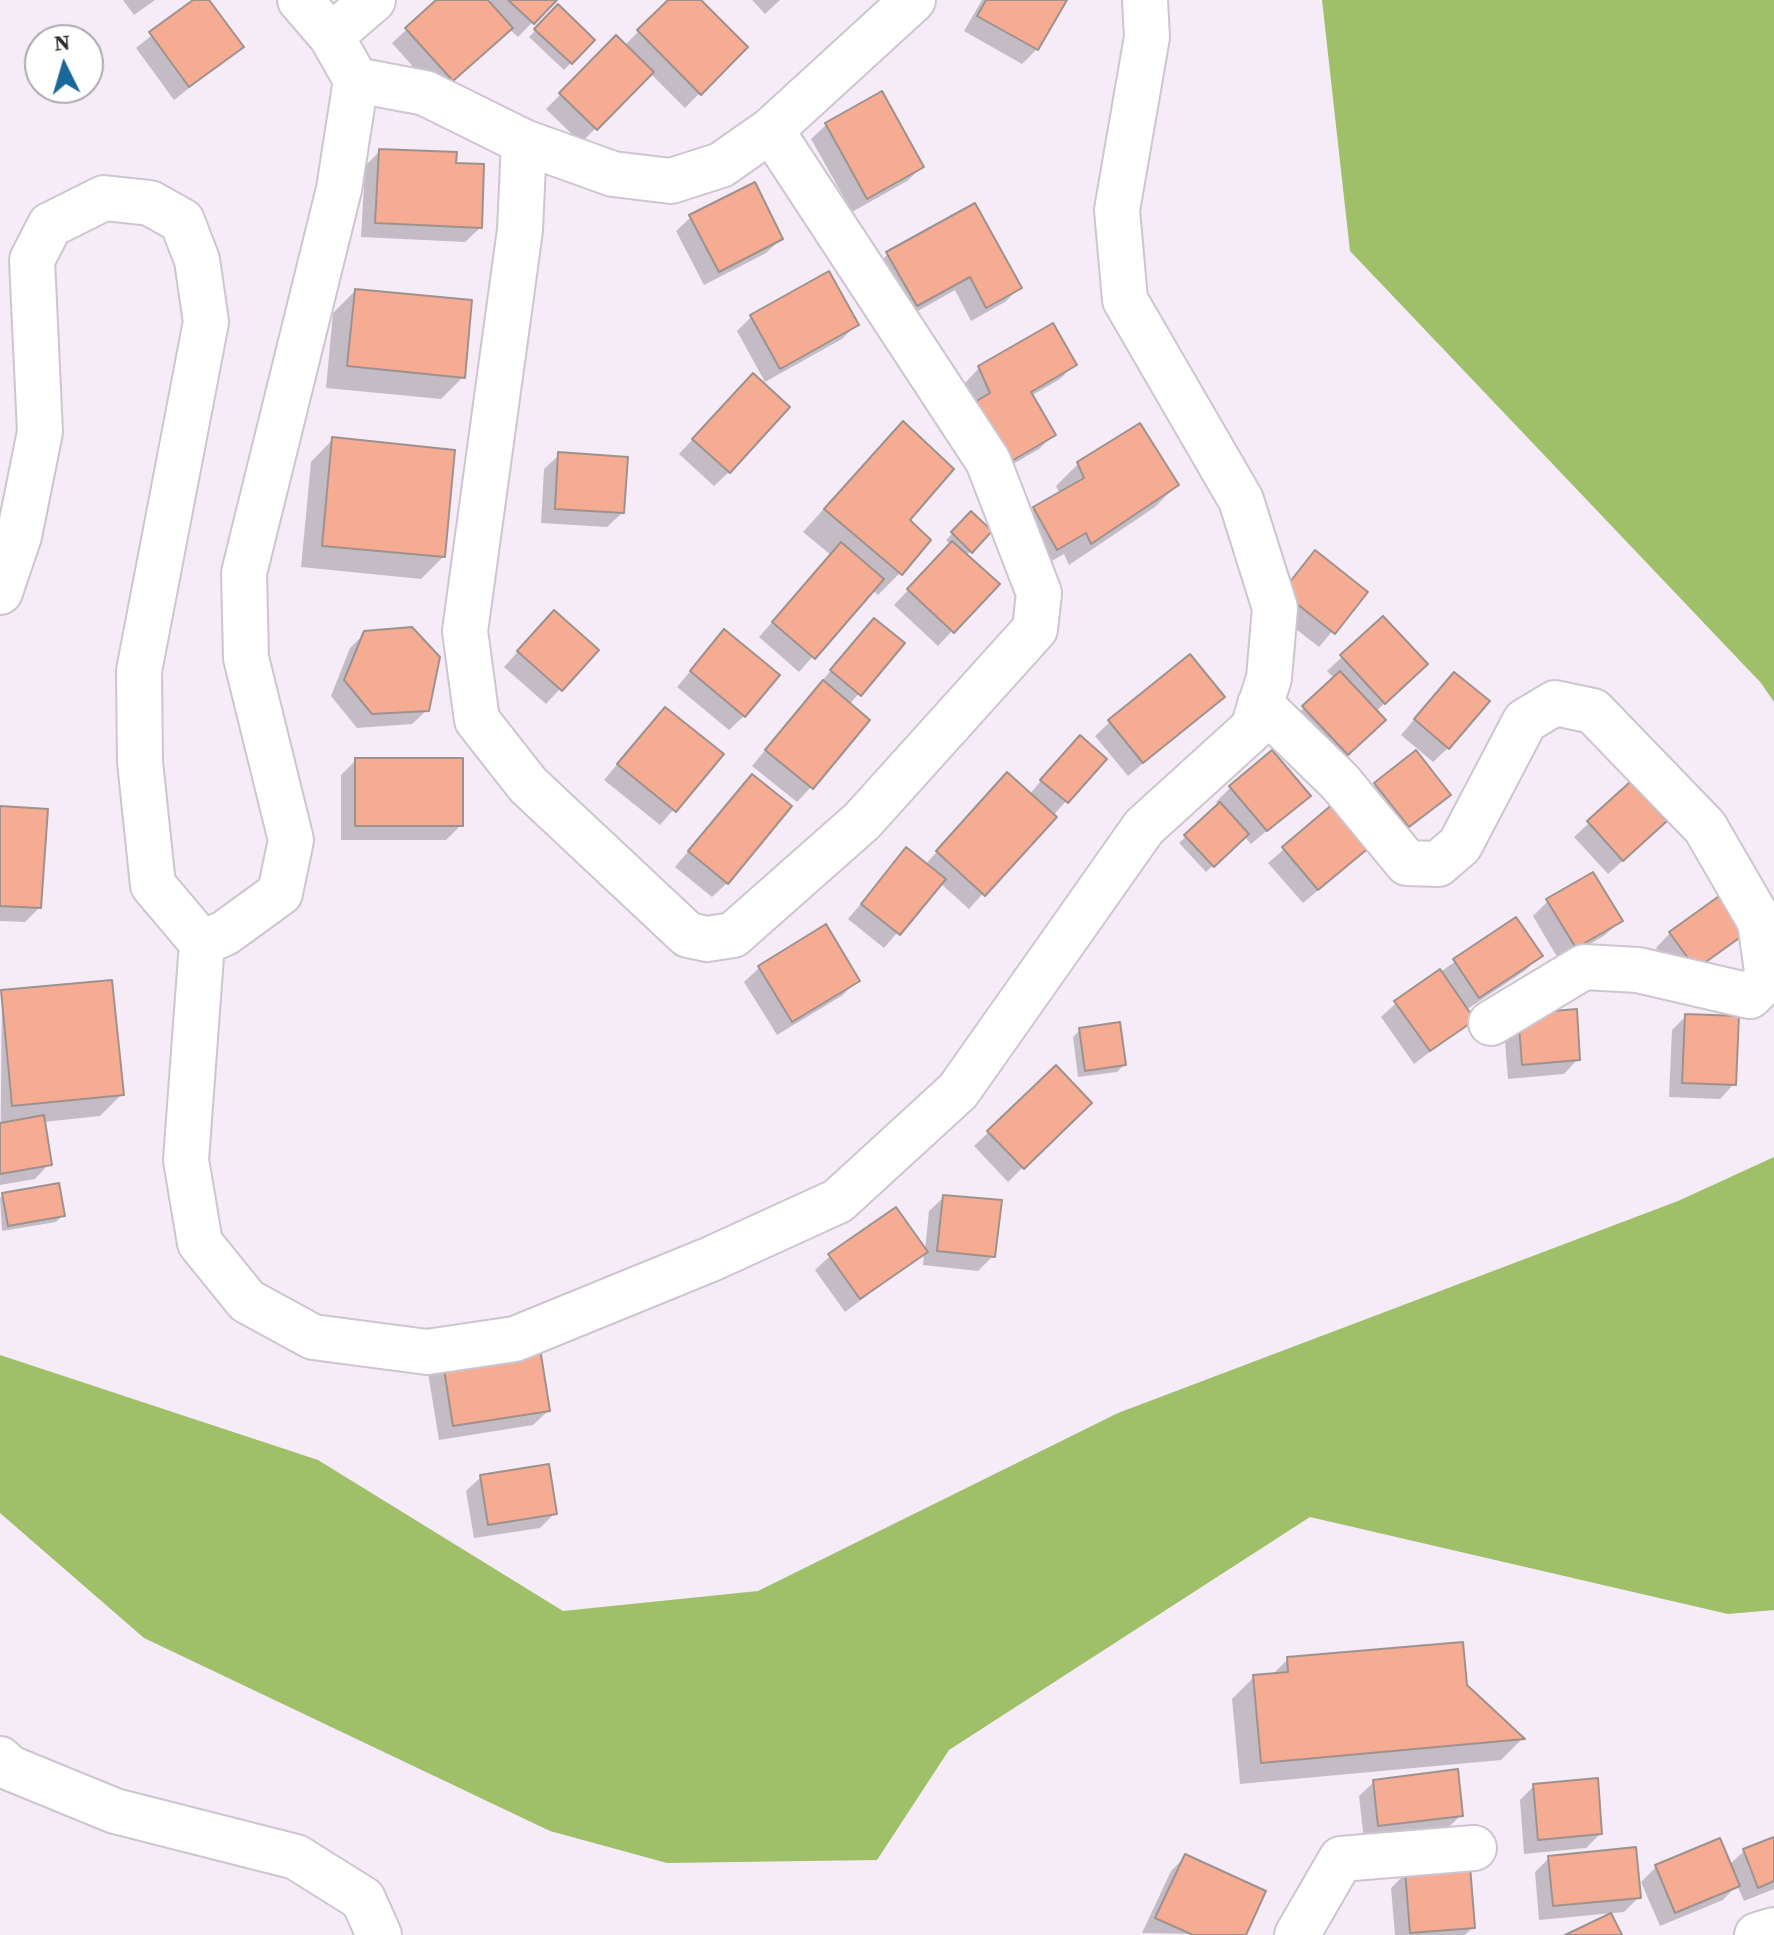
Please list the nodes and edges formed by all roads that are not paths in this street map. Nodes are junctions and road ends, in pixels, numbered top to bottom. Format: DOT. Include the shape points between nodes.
graph roads {
  1 [pos="300,0"];
  2 [pos="373,0"];
  3 [pos="913,0"];
  4 [pos="1145,0"];
  5 [pos="331,36"];
  6 [pos="356,80"];
  7 [pos="771,130"];
  8 [pos="524,142"];
  9 [pos="0,592"];
  10 [pos="1260,704"];
  11 [pos="202,943"];
  12 [pos="1491,1023"];
  13 [pos="0,1759"];
  14 [pos="1474,1848"];
  15 [pos="371,1917"];
  16 [pos="1774,1930"];
  17 [pos="1297,1935"];
  18 [pos="1757,1935"];
  1 -- 5 [label="street"];
  2 -- 5 [label="street"];
  3 -- 7 [label="street"];
  4 -- 10 [label="street" via="1147,37 1117,210 1125,300 1241,500 1275,608 1269,678"];
  5 -- 6 [label="street"];
  6 -- 8 [label="street" via="425,93"];
  6 -- 11 [label="street" via="339,189 244,573 246,658 291,840 280,893"];
  7 -- 8 [label="street" via="721,165 671,181 613,174"];
  7 -- 8 [label="street" via="988,461 1039,593 1035,629 862,821 733,935 707,939 688,935 528,785 477,720 465,631 520,230"];
  9 -- 11 [label="street" via="19,536 40,432 32,260 50,225 104,198 150,203 182,221 197,260 206,322 139,671 140,762 153,885"];
  10 -- 11 [label="street" via="1253,728 1144,827 958,1091 838,1201 515,1339 427,1352 313,1337 247,1301 200,1243 186,1160"];
  10 -- 12 [label="street" via="1340,782 1407,863 1438,864 1460,845 1525,721 1555,703 1593,711 1705,827 1760,922 1768,978 1750,996 1638,970 1584,967"];
  13 -- 15 [label="street" via="10,1768 115,1811 296,1857"];
  14 -- 17 [label="street" via="1341,1859"];
  16 -- 18 [label="street"];
}
